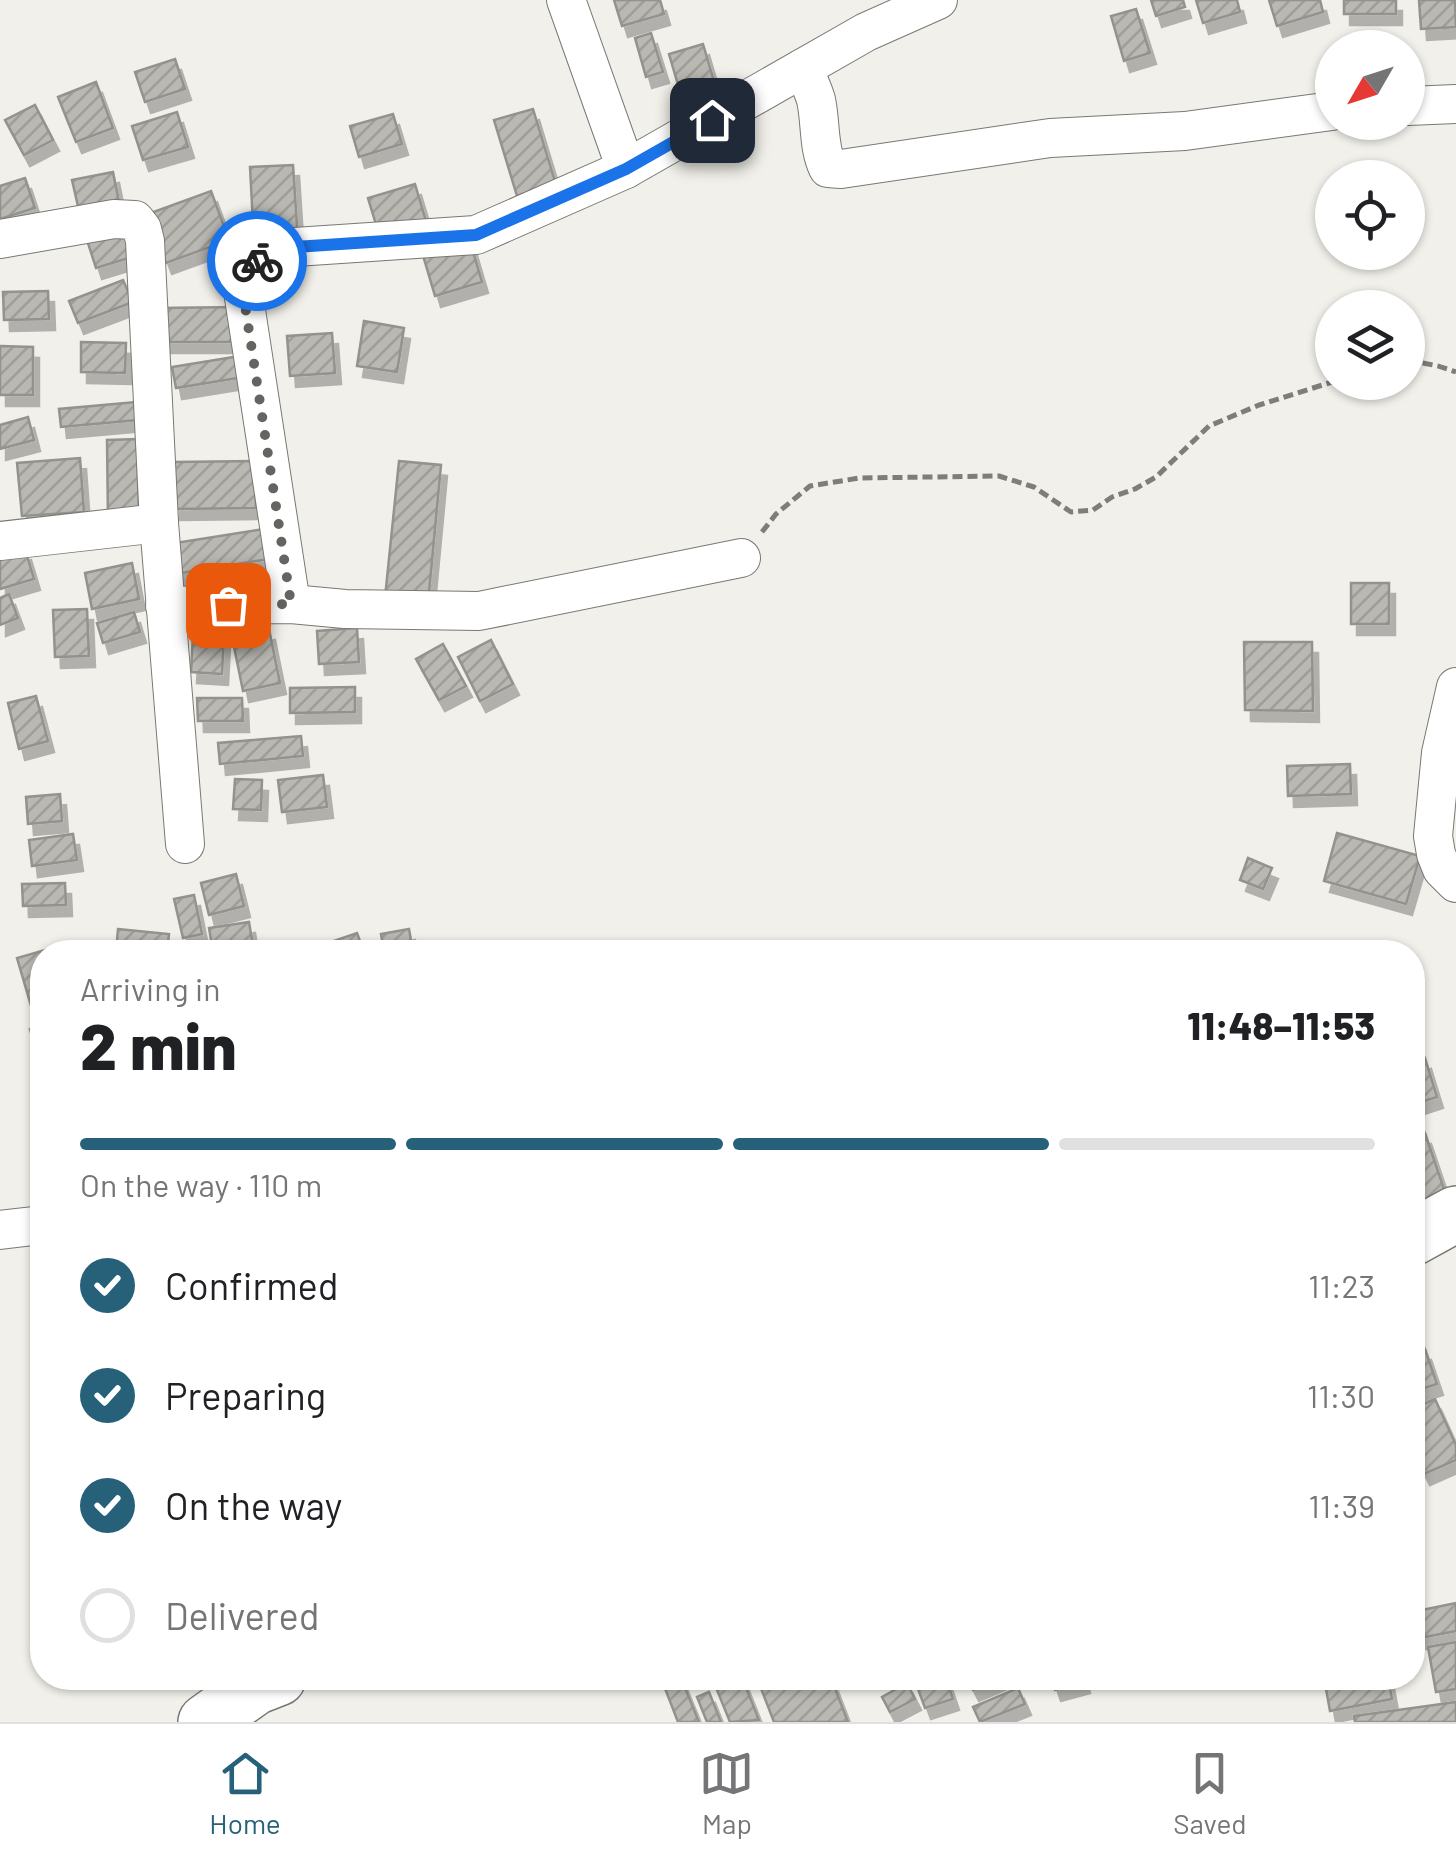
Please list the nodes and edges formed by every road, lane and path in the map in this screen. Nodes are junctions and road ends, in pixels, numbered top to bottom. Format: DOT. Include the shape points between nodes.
graph roads {
  1 [pos="566,0"];
  2 [pos="938,0"];
  3 [pos="803,68"];
  4 [pos="1456,104"];
  5 [pos="1425,105"];
  6 [pos="1315,113"];
  7 [pos="626,169"];
  8 [pos="0,239"];
  9 [pos="1425,363"];
  10 [pos="1456,372"];
  11 [pos="1315,387"];
  12 [pos="159,523"];
  13 [pos="0,541"];
  14 [pos="741,558"];
  15 [pos="291,604"];
  16 [pos="165,606"];
  17 [pos="1456,688"];
  18 [pos="185,844"];
  19 [pos="1456,883"];
  20 [pos="1456,1214"];
  21 [pos="30,1226"];
  22 [pos="0,1230"];
  23 [pos="1425,1231"];
  24 [pos="251,1690"];
  25 [pos="206,1722"];
  1 -- 7 [label="street"];
  2 -- 3 [label="street"];
  3 -- 6 [label="street" via="828,168 1050,138 1185,131"];
  3 -- 7 [label="street"];
  4 -- 5 [label="street"];
  7 -- 15 [label="street" via="476,235 280,248 248,270 243,292"];
  8 -- 12 [label="street" via="114,219 135,220 142,230"];
  9 -- 10 [label="path"];
  11 -- 14 [label="path" via="1210,426 1156,477 1093,510 1070,512 1034,487 999,476 859,478 810,486 776,514"];
  12 -- 13 [label="street"];
  12 -- 16 [label="street"];
  14 -- 15 [label="street" via="479,611"];
  15 -- 16 [label="street"];
  16 -- 18 [label="street"];
  17 -- 19 [label="street" via="1441,753 1434,836 1442,869"];
  20 -- 23 [label="highway"];
  21 -- 22 [label="street"];
  24 -- 25 [label="highway"];
}
